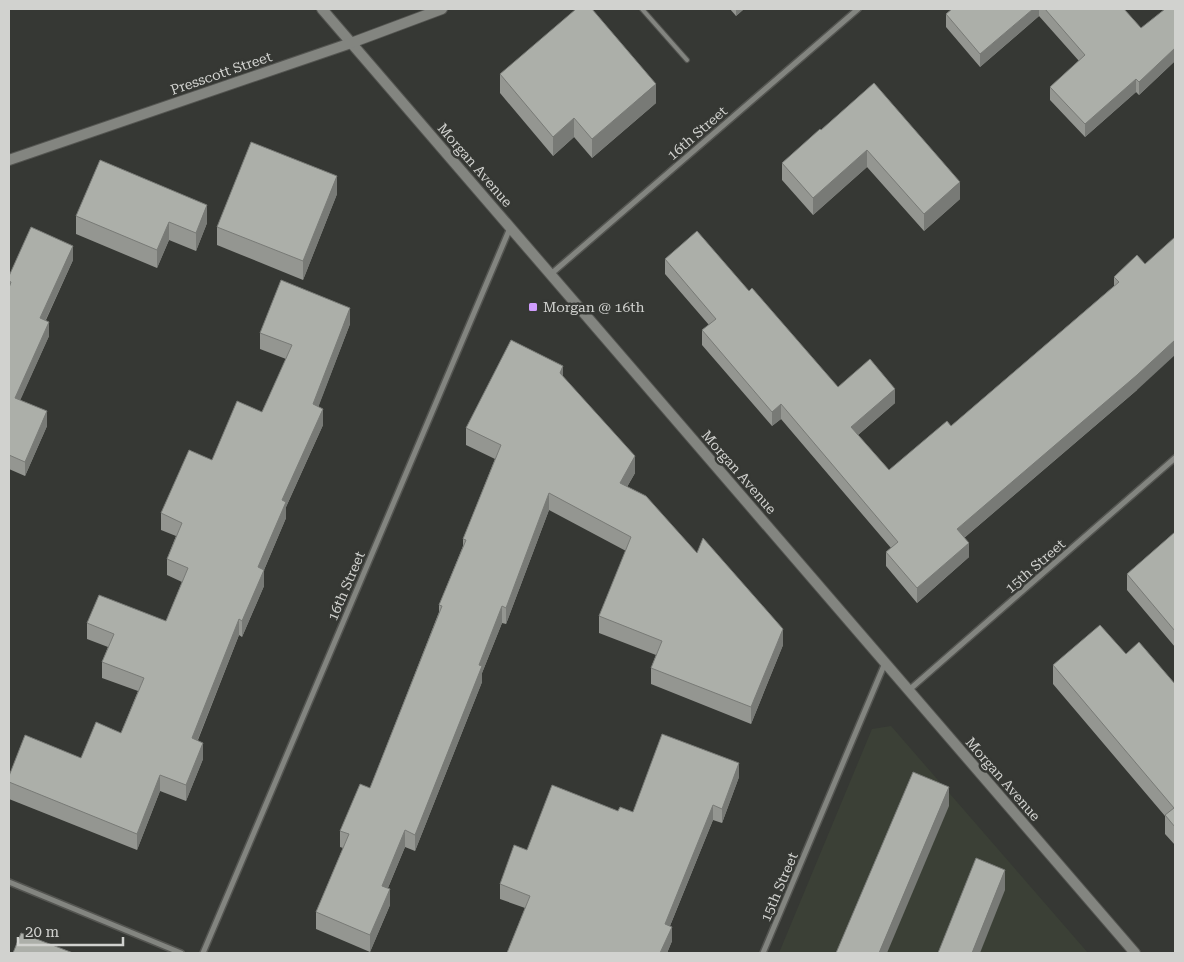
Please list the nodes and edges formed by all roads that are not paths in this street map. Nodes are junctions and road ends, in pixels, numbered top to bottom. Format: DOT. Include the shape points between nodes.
graph roads {
  1 [pos="322,9"];
  2 [pos="442,9"];
  3 [pos="642,9"];
  4 [pos="858,9"];
  5 [pos="351,43"];
  6 [pos="687,60"];
  7 [pos="9,160"];
  8 [pos="510,227"];
  9 [pos="550,274"];
  10 [pos="1175,458"];
  11 [pos="885,663"];
  12 [pos="908,690"];
  13 [pos="9,882"];
  14 [pos="181,953"];
  15 [pos="203,953"];
  16 [pos="763,953"];
  17 [pos="1135,953"];
  1 -- 5 [label="main road, Morgan Avenue"];
  2 -- 5 [label="main road, Presscott Street"];
  3 -- 6 [label="lane"];
  4 -- 9 [label="street, 16th Street"];
  5 -- 7 [label="main road, Presscott Street"];
  5 -- 8 [label="main road, Morgan Avenue"];
  8 -- 9 [label="main road, Morgan Avenue"];
  8 -- 15 [label="street, 16th Street"];
  9 -- 11 [label="main road, Morgan Avenue"];
  10 -- 12 [label="street, 15th Street"];
  11 -- 12 [label="main road, Morgan Avenue"];
  11 -- 16 [label="street, 15th Street"];
  12 -- 17 [label="main road, Morgan Avenue"];
  13 -- 14 [label="street"];
}
